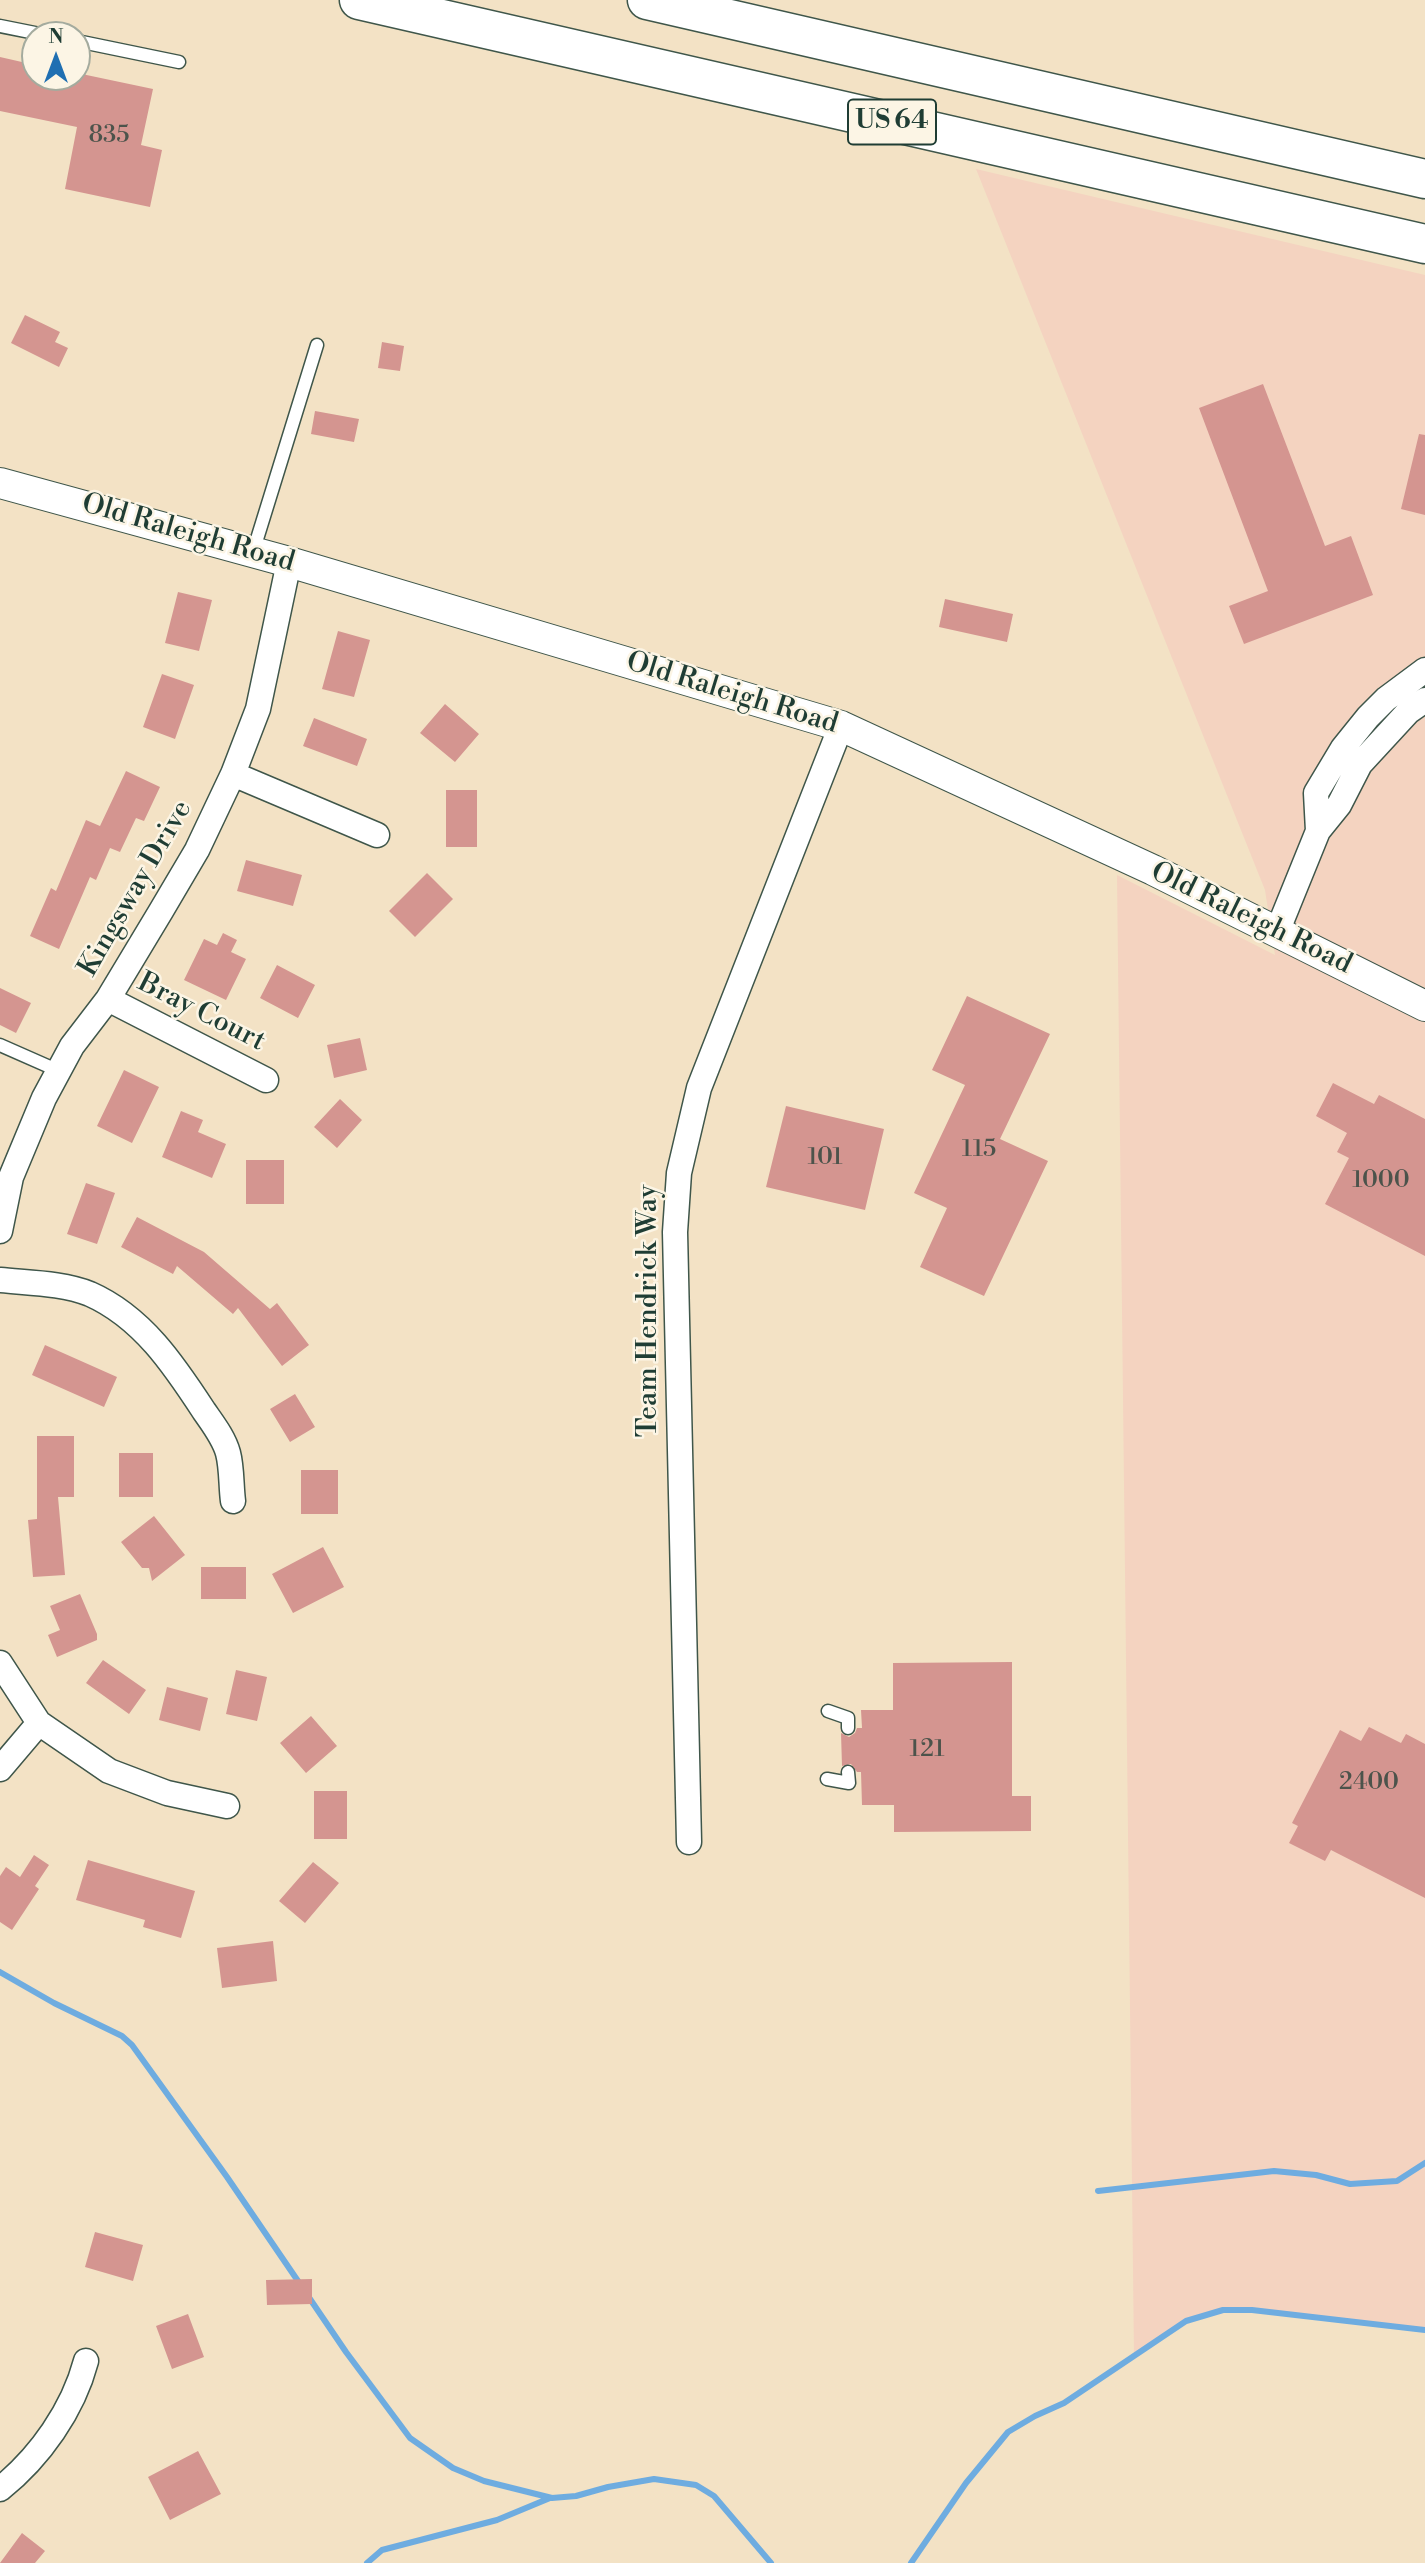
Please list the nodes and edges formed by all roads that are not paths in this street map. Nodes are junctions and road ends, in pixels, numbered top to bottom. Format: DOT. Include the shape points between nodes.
graph roads {
  1 [pos="359,0"];
  2 [pos="647,0"];
  3 [pos="0,26"];
  4 [pos="21,30"];
  5 [pos="91,44"];
  6 [pos="179,62"];
  7 [pos="1425,179"];
  8 [pos="1425,244"];
  9 [pos="317,345"];
  10 [pos="0,483"];
  11 [pos="253,552"];
  12 [pos="289,562"];
  13 [pos="1425,670"];
  14 [pos="1425,700"];
  15 [pos="841,726"];
  16 [pos="233,774"];
  17 [pos="1318,831"];
  18 [pos="377,835"];
  19 [pos="1277,932"];
  20 [pos="108,999"];
  21 [pos="1425,1006"];
  22 [pos="0,1045"];
  23 [pos="59,1071"];
  24 [pos="266,1080"];
  25 [pos="0,1231"];
  26 [pos="0,1280"];
  27 [pos="233,1501"];
  28 [pos="0,1664"];
  29 [pos="828,1712"];
  30 [pos="39,1723"];
  31 [pos="848,1728"];
  32 [pos="0,1769"];
  33 [pos="848,1772"];
  34 [pos="827,1779"];
  35 [pos="227,1806"];
  36 [pos="689,1842"];
  37 [pos="86,2361"];
  38 [pos="0,2489"];
  1 -- 8 [label="highway, US 64"];
  2 -- 7 [label="highway, US 64"];
  3 -- 4 [label="lane"];
  5 -- 6 [label="lane"];
  9 -- 11 [label="lane"];
  10 -- 11 [label="street, Old Raleigh Road"];
  11 -- 12 [label="street, Old Raleigh Road"];
  12 -- 15 [label="street, Old Raleigh Road"];
  12 -- 16 [label="street, Kingsway Drive" via="258,709"];
  13 -- 17 [label="street" via="1386,699 1343,748 1315,793"];
  14 -- 17 [label="street" via="1360,764 1339,805"];
  15 -- 19 [label="street, Old Raleigh Road"];
  15 -- 36 [label="street, Team Hendrick Way" via="708,1064 679,1173 675,1271"];
  16 -- 18 [label="street"];
  16 -- 20 [label="street, Kingsway Drive" via="197,850"];
  17 -- 19 [label="street"];
  19 -- 21 [label="street, Old Raleigh Road"];
  20 -- 23 [label="street, Kingsway Drive"];
  20 -- 24 [label="street, Bray Court"];
  22 -- 23 [label="lane"];
  23 -- 25 [label="street, Kingsway Drive" via="11,1177"];
  26 -- 27 [label="street" via="88,1293 118,1309 148,1334 224,1441"];
  28 -- 30 [label="street"];
  29 -- 31 [label="lane" via="848,1718"];
  30 -- 32 [label="street"];
  30 -- 35 [label="street" via="109,1771 135,1783"];
  33 -- 34 [label="lane" via="849,1783"];
  37 -- 38 [label="street" via="79,2387 50,2436"];
}
